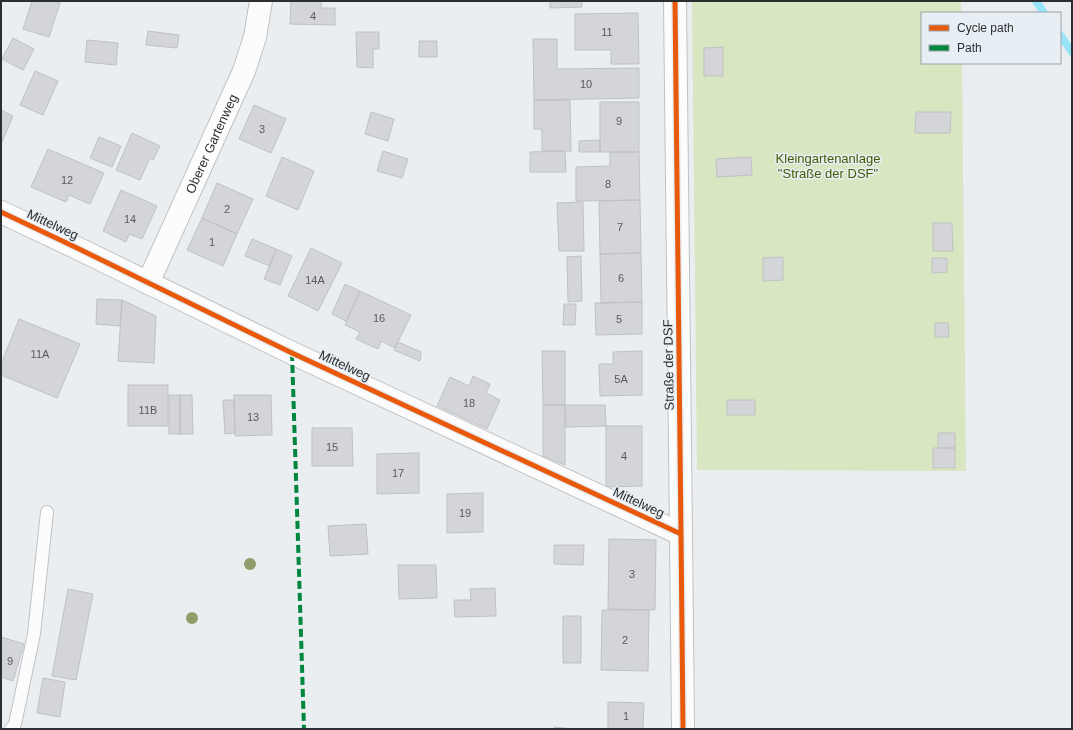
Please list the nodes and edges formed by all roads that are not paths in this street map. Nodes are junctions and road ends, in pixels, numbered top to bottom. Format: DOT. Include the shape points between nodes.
graph roads {
  1 [pos="261,1"];
  2 [pos="675,1"];
  3 [pos="1,212"];
  4 [pos="148,283"];
  5 [pos="46,512"];
  6 [pos="681,534"];
  7 [pos="11,729"];
  8 [pos="683,729"];
  1 -- 4 [label="street, Oberer Gartenweg" via="255,36 244,71"];
  2 -- 6 [label="street, Straße der DSF"];
  3 -- 4 [label="street, Mittelweg"];
  4 -- 6 [label="street, Mittelweg"];
  5 -- 7 [label="lane" via="34,634"];
  6 -- 8 [label="street, Straße der DSF"];
}
